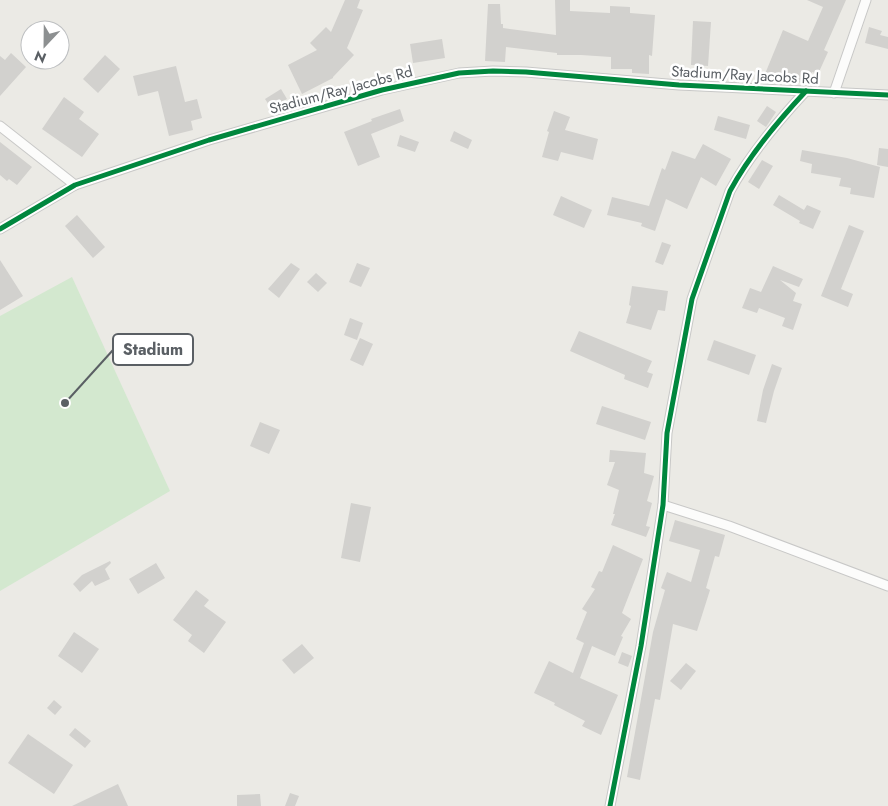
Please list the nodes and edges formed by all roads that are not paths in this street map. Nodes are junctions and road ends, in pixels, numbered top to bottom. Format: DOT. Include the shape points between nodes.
graph roads {
  1 [pos="866,0"];
  2 [pos="806,91"];
  3 [pos="834,93"];
  4 [pos="888,95"];
  5 [pos="0,126"];
  6 [pos="75,184"];
  7 [pos="0,229"];
  8 [pos="663,504"];
  9 [pos="888,586"];
  10 [pos="610,806"];
  1 -- 3 [label="street"];
  2 -- 3 [label="street, Stadium/Ray Jacobs Rd"];
  2 -- 6 [label="street, Stadium/Ray Jacobs Rd" via="679,85 526,72 459,73 382,90 209,140"];
  2 -- 8 [label="street" via="774,126 734,183 692,299 667,433"];
  3 -- 4 [label="street, Stadium/Ray Jacobs Rd"];
  5 -- 6 [label="street"];
  6 -- 7 [label="street, Stadium/Ray Jacobs Rd"];
  8 -- 9 [label="street"];
  8 -- 10 [label="street" via="641,646"];
}
